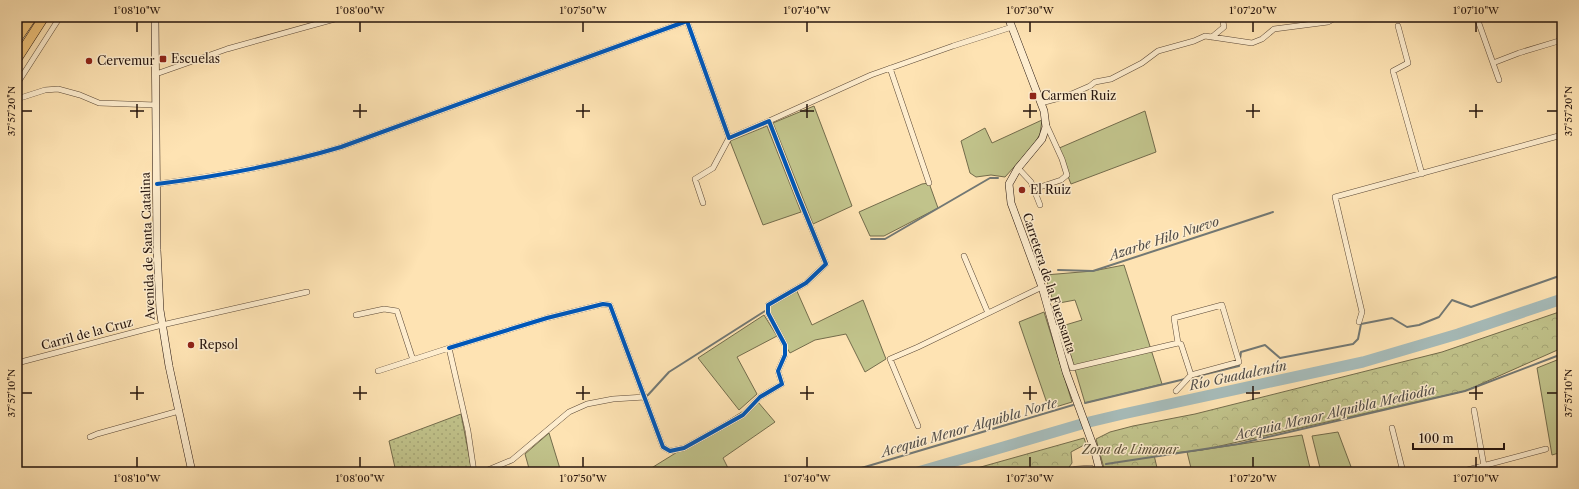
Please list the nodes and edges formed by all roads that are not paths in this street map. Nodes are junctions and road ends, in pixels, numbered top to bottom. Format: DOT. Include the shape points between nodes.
graph roads {
  1 [pos="32,17"];
  2 [pos="44,17"];
  3 [pos="60,17"];
  4 [pos="155,17"];
  5 [pos="342,17"];
  6 [pos="1008,17"];
  7 [pos="1222,17"];
  8 [pos="1337,17"];
  9 [pos="1451,17"];
  10 [pos="687,19"];
  11 [pos="1398,26"];
  12 [pos="1012,27"];
  13 [pos="1212,37"];
  14 [pos="17,39"];
  15 [pos="1562,40"];
  16 [pos="17,59"];
  17 [pos="1493,63"];
  18 [pos="890,68"];
  19 [pos="156,74"];
  20 [pos="1499,80"];
  21 [pos="17,84"];
  22 [pos="17,98"];
  23 [pos="1041,103"];
  24 [pos="156,105"];
  25 [pos="769,121"];
  26 [pos="1045,121"];
  27 [pos="1562,135"];
  28 [pos="729,138"];
  29 [pos="1018,168"];
  30 [pos="1422,174"];
  31 [pos="929,183"];
  32 [pos="157,184"];
  33 [pos="1034,189"];
  34 [pos="703,203"];
  35 [pos="1040,205"];
  36 [pos="964,256"];
  37 [pos="1042,288"];
  38 [pos="307,292"];
  39 [pos="988,313"];
  40 [pos="356,315"];
  41 [pos="1359,322"];
  42 [pos="162,325"];
  43 [pos="1054,328"];
  44 [pos="1178,343"];
  45 [pos="449,348"];
  46 [pos="413,360"];
  47 [pos="17,363"];
  48 [pos="378,371"];
  49 [pos="1191,375"];
  50 [pos="1176,391"];
  51 [pos="644,396"];
  52 [pos="1474,410"];
  53 [pos="179,411"];
  54 [pos="918,426"];
  55 [pos="1392,428"];
  56 [pos="90,437"];
  57 [pos="1546,449"];
  58 [pos="1484,466"];
  59 [pos="192,472"];
  60 [pos="474,472"];
  61 [pos="483,472"];
  62 [pos="1066,472"];
  63 [pos="1094,472"];
  64 [pos="1100,472"];
  65 [pos="1403,472"];
  66 [pos="1460,472"];
  1 -- 14 [label="highway"];
  2 -- 16 [label="highway"];
  3 -- 21 [label="street"];
  4 -- 19 [label="main road, Avenida de Santa Catalina"];
  5 -- 19 [label="street" via="227,49"];
  6 -- 12 [label="main road, Carretera de la Fuensanta"];
  7 -- 13 [label="street" via="1224,27"];
  8 -- 13 [label="street" via="1328,22 1274,29 1252,43"];
  9 -- 17 [label="street" via="1477,18"];
  10 -- 28 [label="street"];
  10 -- 32 [label="street" via="341,147 302,159"];
  11 -- 30 [label="street" via="1408,63 1393,71"];
  12 -- 18 [label="street"];
  12 -- 23 [label="main road, Carretera de la Fuensanta"];
  13 -- 23 [label="street" via="1205,36 1158,51 1142,63 1111,79 1095,82 1067,96"];
  15 -- 17 [label="street"];
  17 -- 20 [label="street"];
  18 -- 25 [label="street"];
  18 -- 31 [label="street"];
  19 -- 24 [label="main road, Avenida de Santa Catalina"];
  22 -- 24 [label="street" via="58,89 99,103"];
  23 -- 26 [label="main road, Carretera de la Fuensanta"];
  24 -- 32 [label="main road, Avenida de Santa Catalina"];
  25 -- 28 [label="street"];
  25 -- 51 [label="street" via="826,264 806,283 768,305 768,313 785,345 785,355 778,371 782,384 760,397 742,416 684,448 670,451 663,447"];
  26 -- 29 [label="main road, Carretera de la Fuensanta" via="1042,139"];
  26 -- 33 [label="street" via="1067,175 1061,180"];
  27 -- 30 [label="street"];
  28 -- 34 [label="street" via="713,168 695,180"];
  29 -- 33 [label="street"];
  29 -- 37 [label="main road, Carretera de la Fuensanta" via="1009,184 1011,203"];
  30 -- 41 [label="street" via="1335,197 1362,312"];
  32 -- 42 [label="main road, Avenida de Santa Catalina" via="158,291"];
  33 -- 35 [label="street"];
  36 -- 39 [label="street"];
  37 -- 39 [label="street"];
  37 -- 43 [label="main road, Carretera de la Fuensanta"];
  38 -- 42 [label="street, Carril de la Cruz"];
  39 -- 54 [label="street" via="890,359"];
  40 -- 46 [label="street" via="384,309 397,311"];
  42 -- 47 [label="street, Carril de la Cruz"];
  42 -- 53 [label="main road, Avenida de Santa Catalina"];
  43 -- 44 [label="street" via="1059,327 1072,368"];
  43 -- 64 [label="main road, Carretera de la Fuensanta"];
  44 -- 49 [label="street" via="1181,344"];
  44 -- 49 [label="street" via="1174,318 1222,305 1239,362"];
  45 -- 46 [label="street"];
  45 -- 51 [label="street" via="547,318 604,304 610,305"];
  45 -- 60 [label="street" via="468,431"];
  46 -- 48 [label="street"];
  49 -- 50 [label="street"];
  51 -- 61 [label="street" via="587,404 569,412 512,460"];
  52 -- 58 [label="street"];
  53 -- 56 [label="street"];
  53 -- 59 [label="main road, Avenida de Santa Catalina"];
  55 -- 65 [label="street"];
  57 -- 58 [label="street"];
  58 -- 66 [label="street"];
  62 -- 63 [label="street" via="1090,468"];
}
